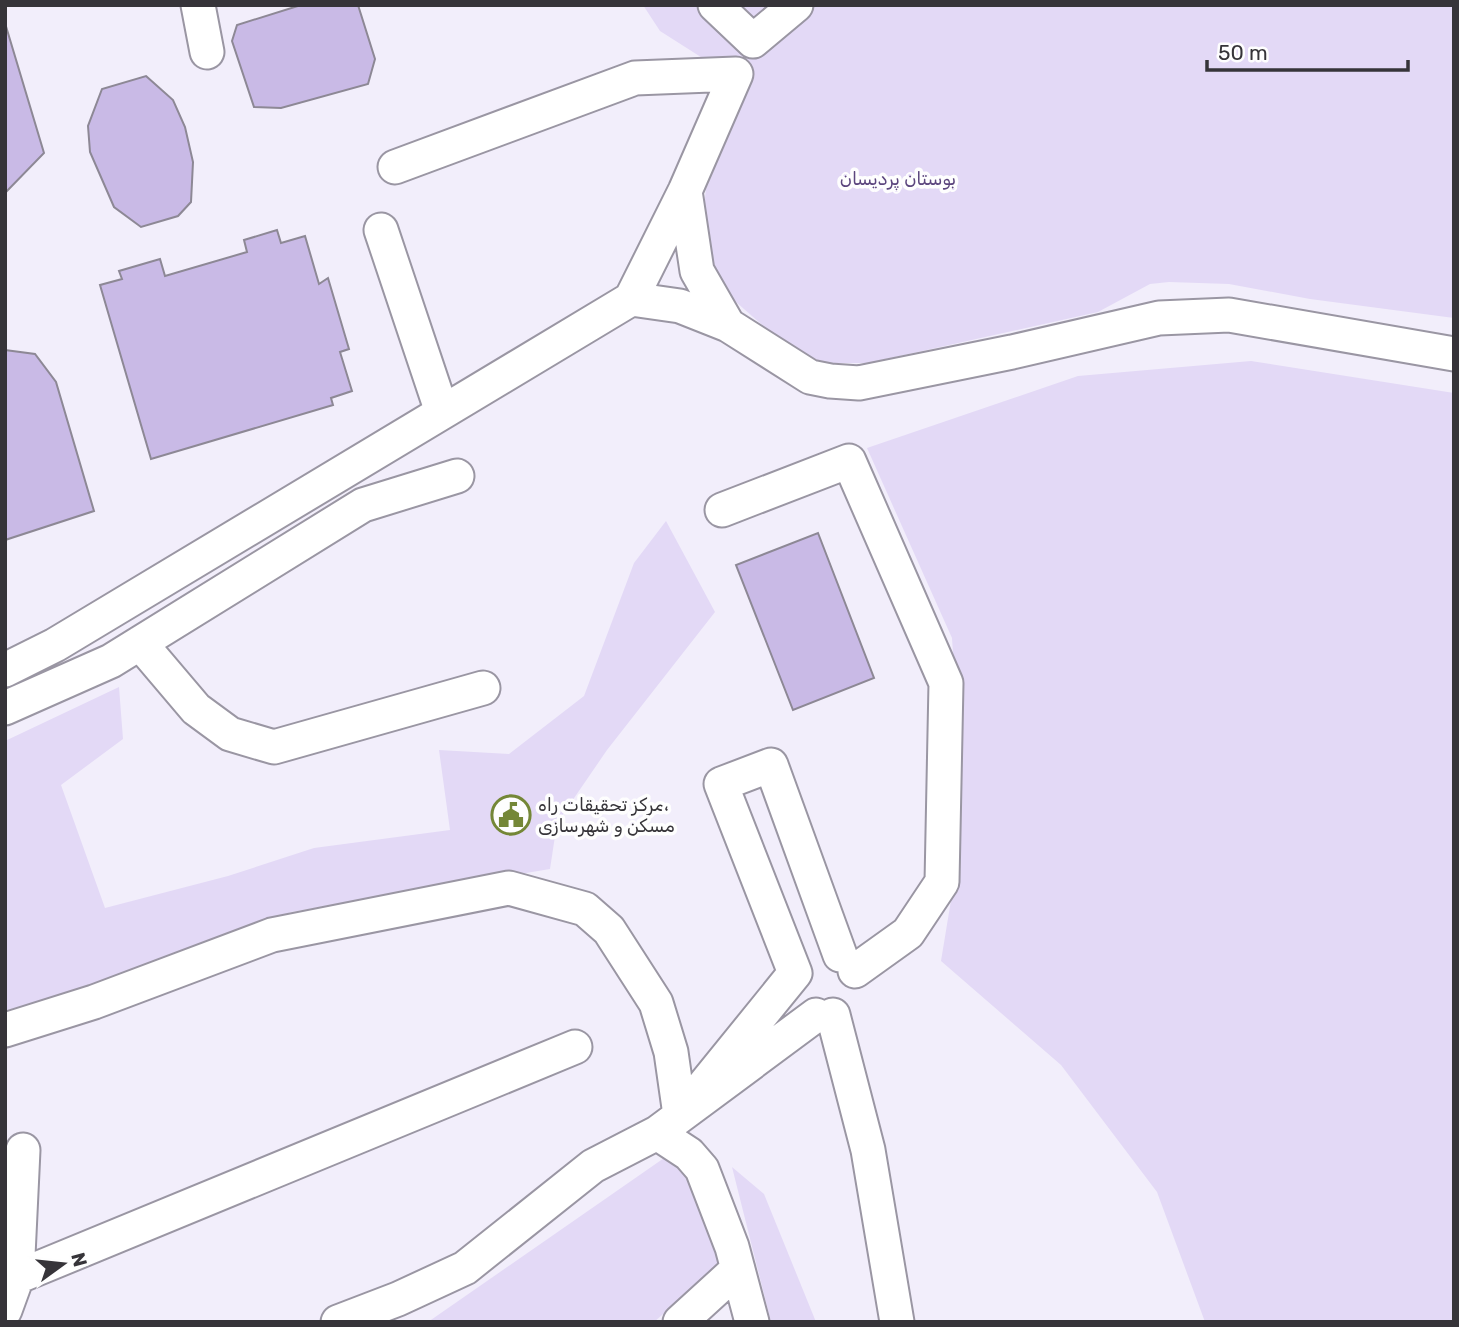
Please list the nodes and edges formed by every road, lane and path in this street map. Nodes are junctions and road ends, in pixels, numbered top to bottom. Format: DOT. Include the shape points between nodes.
graph roads {
  1 [pos="198,5"];
  2 [pos="715,5"];
  3 [pos="796,5"];
  4 [pos="207,51"];
  5 [pos="395,167"];
  6 [pos="685,191"];
  7 [pos="381,230"];
  8 [pos="631,299"];
  9 [pos="728,325"];
  10 [pos="1454,354"];
  11 [pos="442,412"];
  12 [pos="457,476"];
  13 [pos="722,510"];
  14 [pos="141,643"];
  15 [pos="5,670"];
  16 [pos="483,688"];
  17 [pos="5,708"];
  18 [pos="847,963"];
  19 [pos="795,973"];
  20 [pos="824,1015"];
  21 [pos="5,1030"];
  22 [pos="575,1047"];
  23 [pos="668,1124"];
  24 [pos="23,1150"];
  25 [pos="738,1269"];
  26 [pos="16,1277"];
  27 [pos="5,1310"];
  28 [pos="338,1322"];
  29 [pos="680,1322"];
  30 [pos="752,1322"];
  31 [pos="897,1322"];
  1 -- 4 [label="lane"];
  2 -- 3 [label="lane" via="753,41"];
  5 -- 6 [label="lane" via="635,78 736,74"];
  6 -- 8 [label="lane"];
  6 -- 9 [label="lane" via="697,271"];
  7 -- 11 [label="lane"];
  8 -- 9 [label="lane" via="680,306"];
  8 -- 11 [label="lane"];
  9 -- 10 [label="lane" via="810,377 859,383 1159,318 1229,316"];
  11 -- 15 [label="lane" via="55,645"];
  12 -- 14 [label="lane" via="363,505"];
  13 -- 18 [label="lane" via="849,461 946,683 942,882 908,933"];
  14 -- 16 [label="lane" via="196,709 230,734 274,747"];
  14 -- 17 [label="lane"];
  18 -- 19 [label="lane" via="830,951 808,956"];
  18 -- 19 [label="lane" via="771,765 722,783"];
  18 -- 20 [label="lane" via="857,982 852,1001"];
  19 -- 20 [label="lane" via="794,993 799,1003"];
  19 -- 23 [label="lane"];
  20 -- 23 [label="lane"];
  20 -- 31 [label="lane" via="868,1150"];
  21 -- 23 [label="lane" via="272,935 509,888 584,909 609,930 656,1003 671,1052"];
  22 -- 26 [label="lane"];
  23 -- 25 [label="lane" via="702,1169"];
  23 -- 28 [label="lane" via="593,1166 465,1268"];
  24 -- 26 [label="lane"];
  25 -- 29 [label="lane"];
  25 -- 30 [label="lane"];
  26 -- 27 [label="lane"];
}
